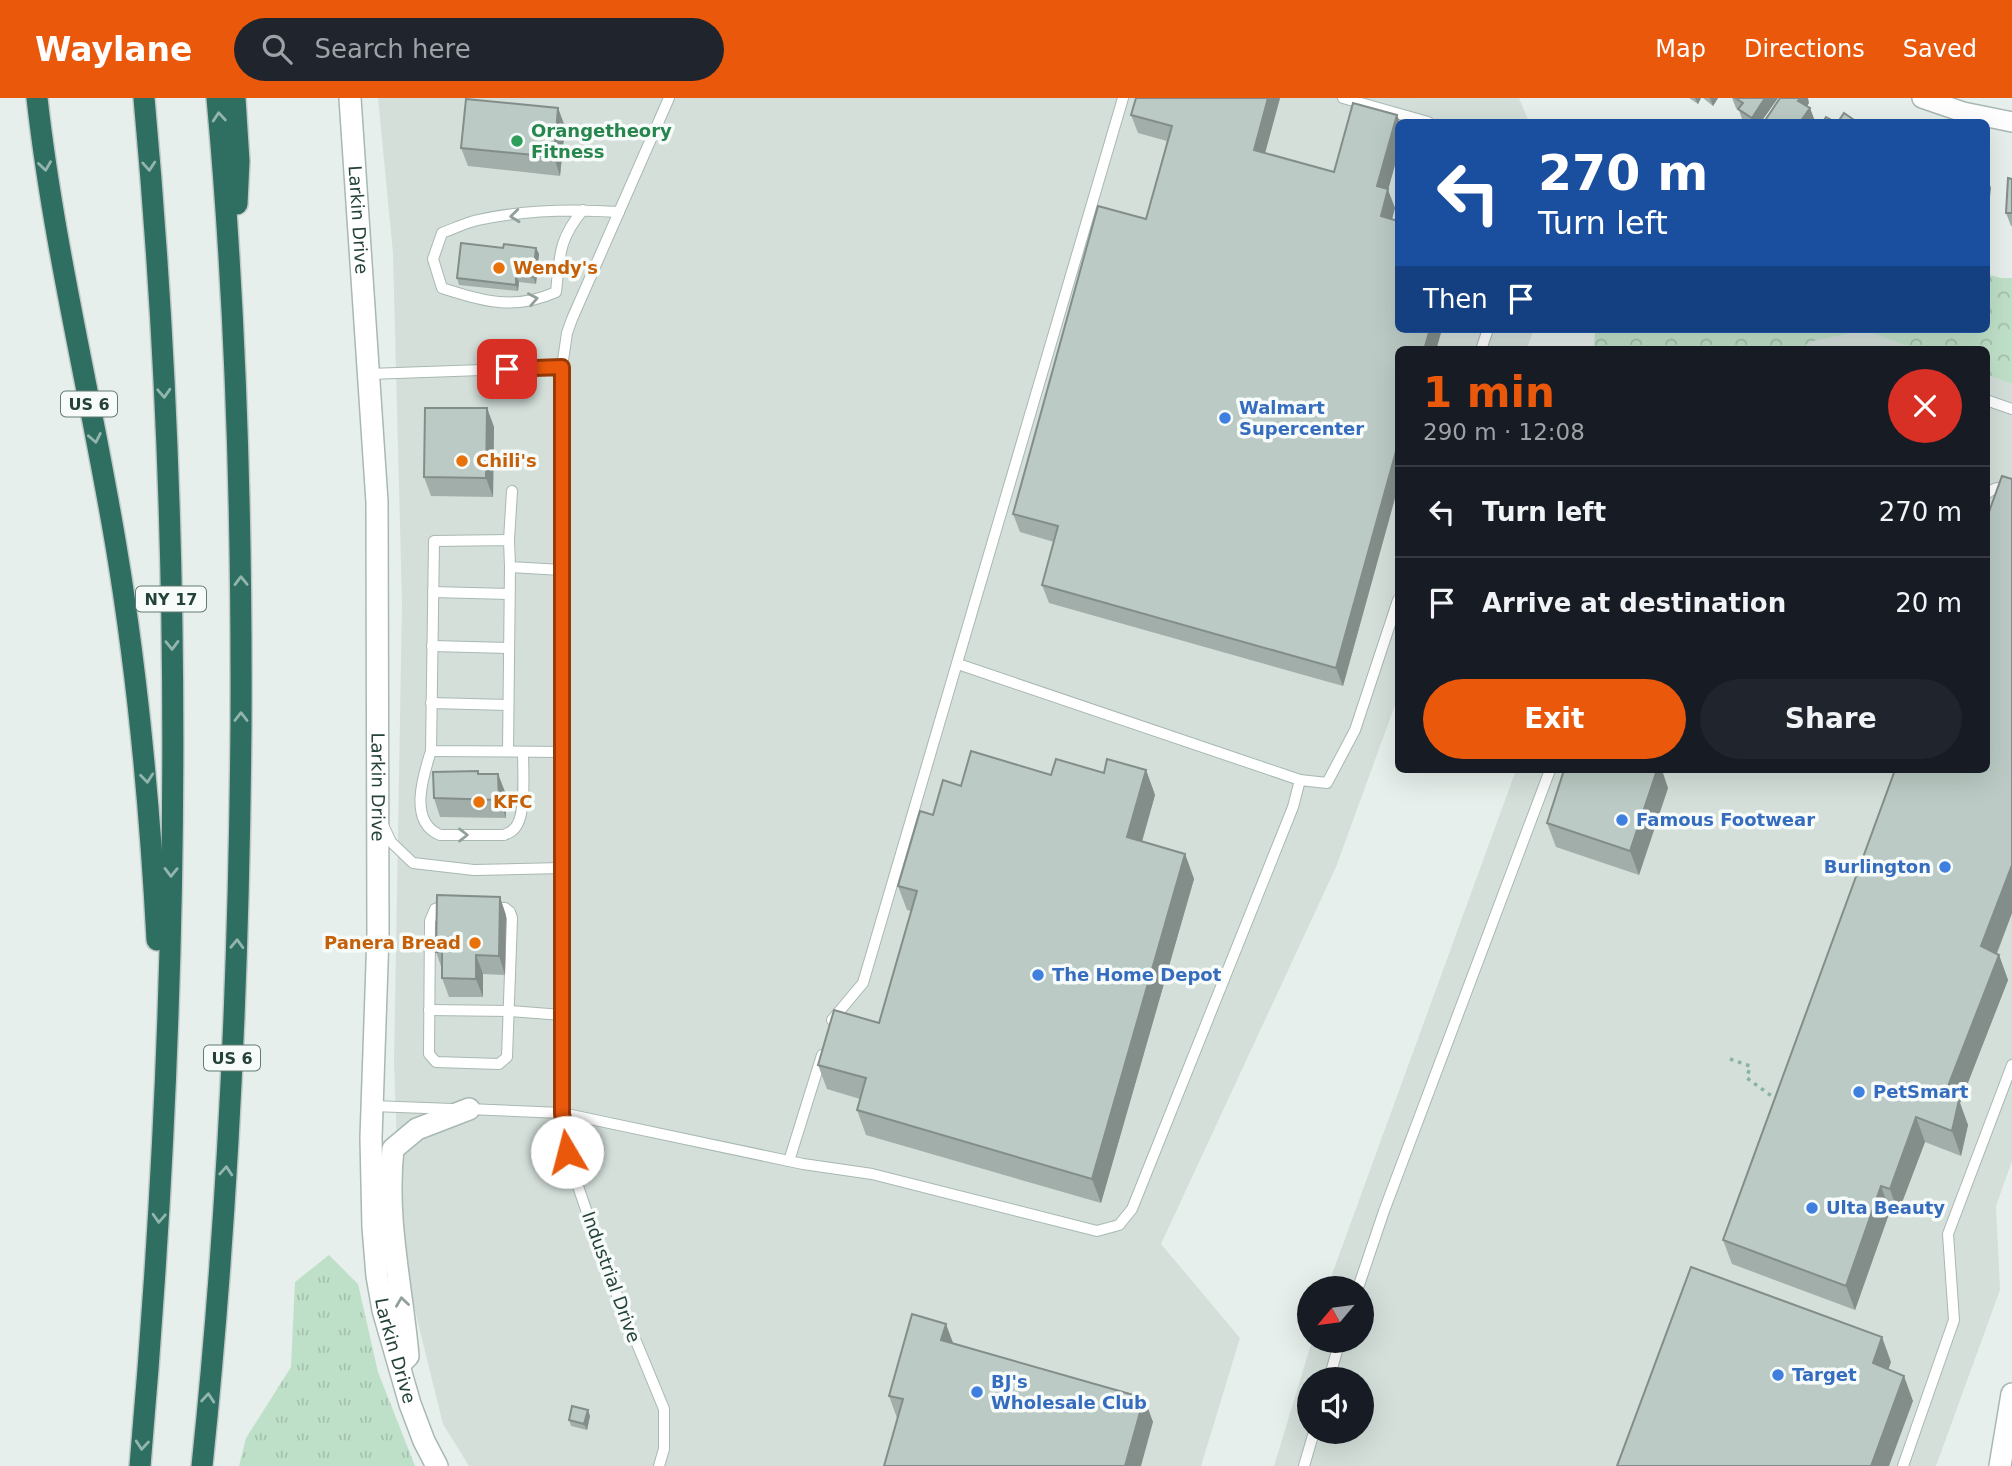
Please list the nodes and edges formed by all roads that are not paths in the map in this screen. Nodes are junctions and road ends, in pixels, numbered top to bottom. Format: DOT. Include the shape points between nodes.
graph roads {
  1 [pos="37,98"];
  2 [pos="144,98"];
  3 [pos="217,98"];
  4 [pos="236,98"];
  5 [pos="350,98"];
  6 [pos="669,98"];
  7 [pos="1123,98"];
  8 [pos="1343,98"];
  9 [pos="1923,98"];
  10 [pos="1417,119"];
  11 [pos="2012,122"];
  12 [pos="583,210"];
  13 [pos="619,212"];
  14 [pos="232,332"];
  15 [pos="562,367"];
  16 [pos="369,374"];
  17 [pos="1990,401"];
  18 [pos="2012,409"];
  19 [pos="2012,490"];
  20 [pos="512,491"];
  21 [pos="1990,491"];
  22 [pos="509,540"];
  23 [pos="510,566"];
  24 [pos="562,570"];
  25 [pos="433,592"];
  26 [pos="509,594"];
  27 [pos="1395,609"];
  28 [pos="432,646"];
  29 [pos="508,648"];
  30 [pos="958,664"];
  31 [pos="431,703"];
  32 [pos="508,705"];
  33 [pos="431,751"];
  34 [pos="508,751"];
  35 [pos="523,752"];
  36 [pos="562,752"];
  37 [pos="1549,773"];
  38 [pos="1300,780"];
  39 [pos="378,811"];
  40 [pos="562,868"];
  41 [pos="429,1010"];
  42 [pos="510,1011"];
  43 [pos="562,1015"];
  44 [pos="829,1030"];
  45 [pos="826,1041"];
  46 [pos="2012,1065"];
  47 [pos="166,1101"];
  48 [pos="373,1106"];
  49 [pos="469,1109"];
  50 [pos="562,1113"];
  51 [pos="789,1161"];
  52 [pos="1362,1276"];
  53 [pos="399,1366"];
  54 [pos="2012,1394"];
  55 [pos="1310,1444"];
  56 [pos="140,1466"];
  57 [pos="202,1466"];
  58 [pos="437,1466"];
  59 [pos="659,1466"];
  60 [pos="1304,1466"];
  61 [pos="1903,1466"];
  62 [pos="2000,1466"];
  1 -- 47 [label="highway, US 6, one-way" via="56,235 132,653 148,794"];
  2 -- 47 [label="highway, NY 17, one-way" via="165,428 172,666"];
  14 -- 3 [label="highway, one-way"];
  4 -- 14 [label="highway, US 6" via="239,160"];
  5 -- 16 [label="street, Larkin Drive"];
  6 -- 13 [label="lane, Industrial Drive"];
  7 -- 30 [label="lane"];
  8 -- 10 [label="lane"];
  9 -- 11 [label="street"];
  12 -- 12 [label="lane, one-way" via="477,220 442,233 433,259 442,288 489,303 536,301 556,292 567,229"];
  12 -- 13 [label="lane"];
  13 -- 15 [label="lane, Industrial Drive" via="572,319"];
  57 -- 14 [label="highway, US 6, one-way" via="224,1200 238,912 241,576"];
  15 -- 16 [label="lane"];
  15 -- 24 [label="lane, Industrial Drive"];
  16 -- 39 [label="street, Larkin Drive" via="377,502"];
  17 -- 18 [label="lane"];
  19 -- 21 [label="lane"];
  20 -- 22 [label="lane"];
  22 -- 23 [label="lane"];
  22 -- 25 [label="lane" via="434,541"];
  23 -- 24 [label="lane"];
  23 -- 26 [label="lane"];
  24 -- 36 [label="lane, Industrial Drive"];
  25 -- 26 [label="lane"];
  25 -- 28 [label="lane"];
  26 -- 29 [label="lane"];
  27 -- 38 [label="lane" via="1355,730 1327,783"];
  28 -- 29 [label="lane"];
  28 -- 31 [label="lane"];
  29 -- 32 [label="lane"];
  30 -- 38 [label="lane"];
  30 -- 44 [label="lane" via="863,983 833,1018"];
  31 -- 32 [label="lane"];
  31 -- 33 [label="lane"];
  32 -- 34 [label="lane"];
  33 -- 34 [label="lane"];
  33 -- 35 [label="lane, one-way" via="423,774 422,817 440,835 512,832 521,814"];
  34 -- 35 [label="lane"];
  35 -- 36 [label="lane"];
  36 -- 40 [label="lane, Industrial Drive"];
  37 -- 52 [label="lane"];
  38 -- 51 [label="lane" via="1132,1209 1119,1225 1097,1231 872,1174"];
  39 -- 40 [label="lane" via="391,842 413,863 474,870"];
  39 -- 48 [label="street, Larkin Drive"];
  40 -- 43 [label="lane, Industrial Drive"];
  41 -- 42 [label="lane"];
  41 -- 42 [label="lane" via="431,1059 499,1064 507,1057"];
  41 -- 42 [label="lane" via="430,921 441,907 505,908 510,912"];
  42 -- 43 [label="lane"];
  43 -- 50 [label="lane, Industrial Drive"];
  45 -- 51 [label="lane"];
  46 -- 61 [label="lane" via="1948,1234 1954,1320"];
  47 -- 56 [label="highway, US 6, one-way"];
  48 -- 49 [label="lane"];
  48 -- 53 [label="street, Larkin Drive" via="377,1276"];
  49 -- 50 [label="lane"];
  53 -- 49 [label="street, one-way" via="408,1356 392,1235 393,1149 417,1129"];
  50 -- 51 [label="lane"];
  50 -- 59 [label="lane, Industrial Drive" via="568,1157 607,1271 664,1409"];
  53 -- 58 [label="street, Larkin Drive"];
  54 -- 62 [label="street"];
  55 -- 60 [label="lane"];
}
